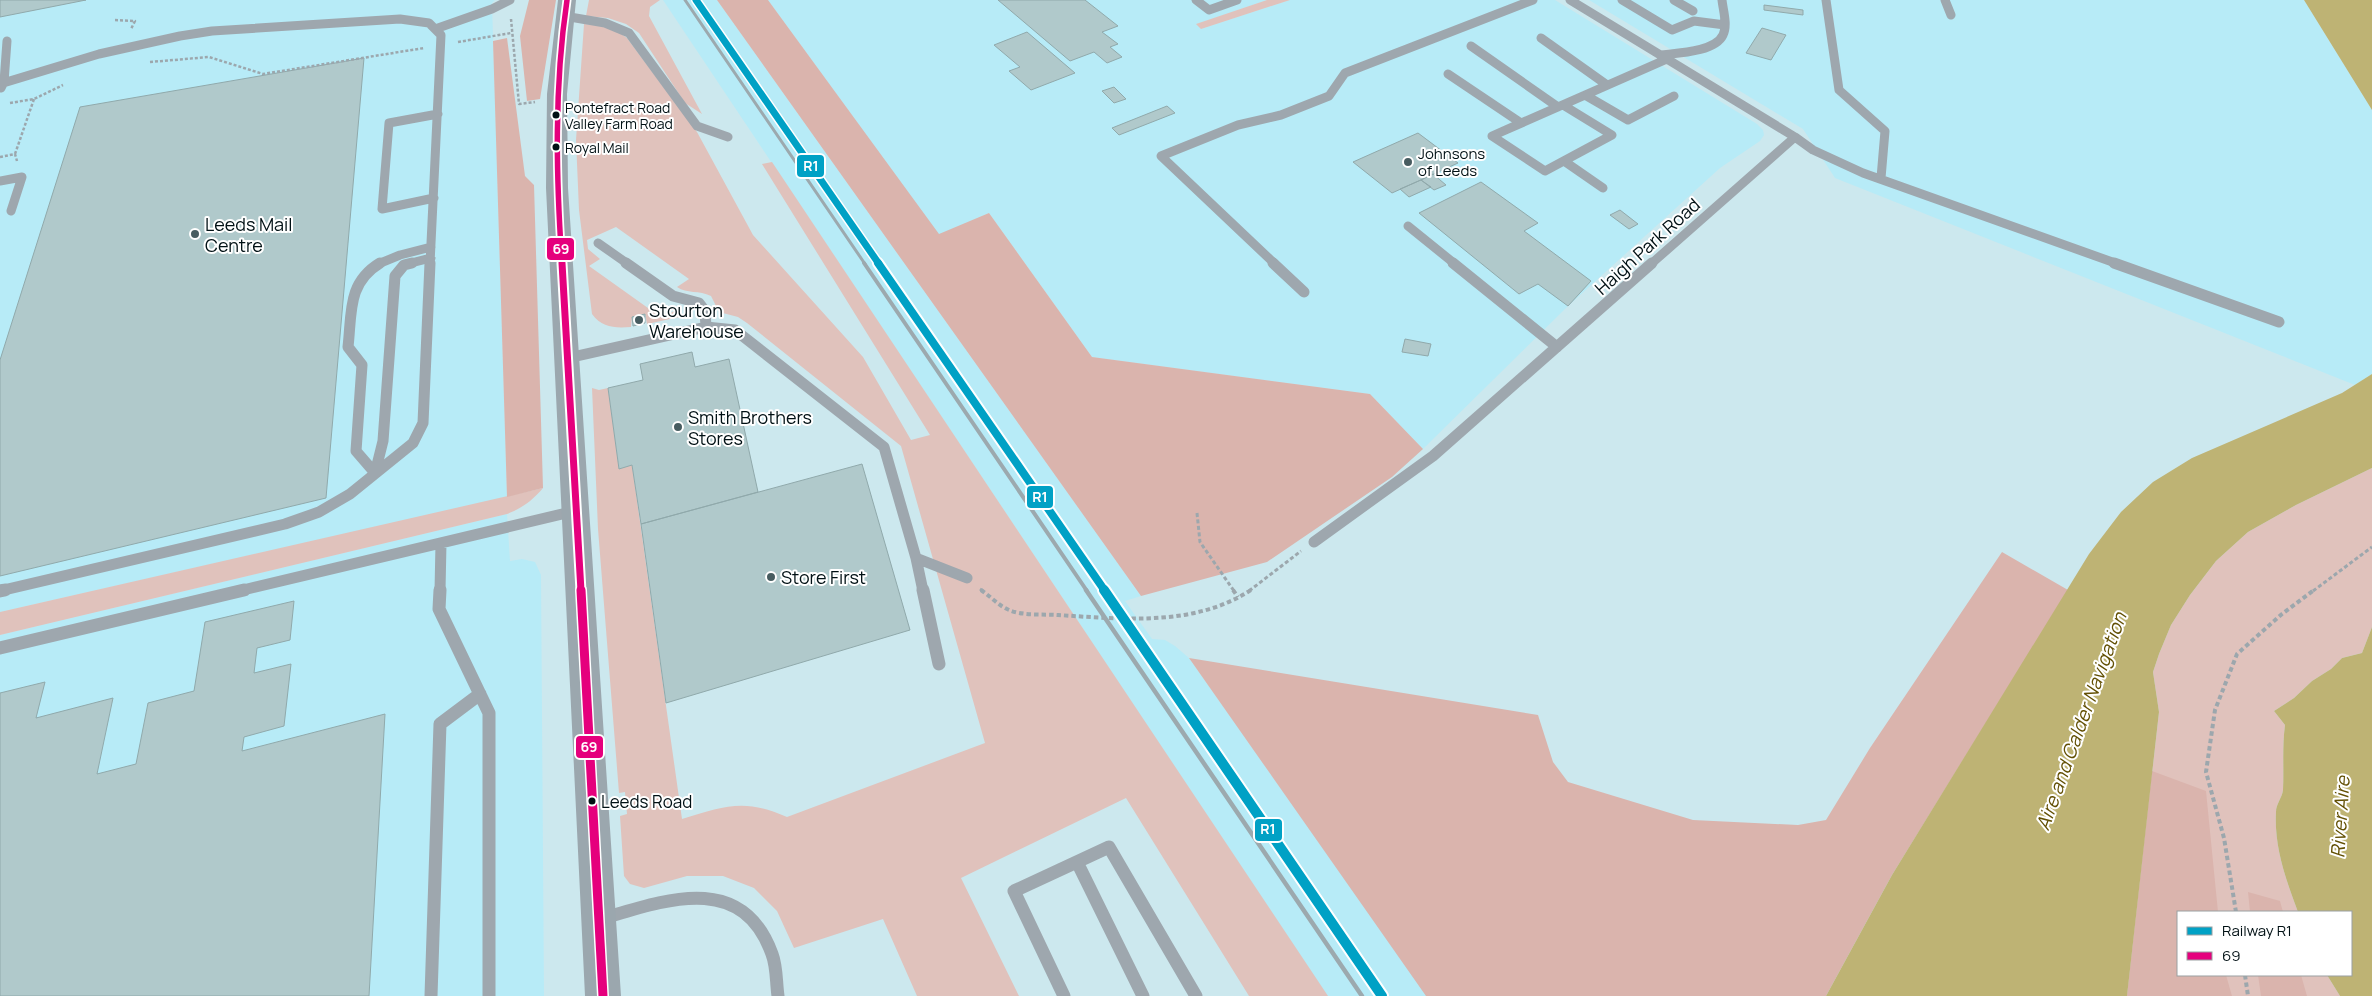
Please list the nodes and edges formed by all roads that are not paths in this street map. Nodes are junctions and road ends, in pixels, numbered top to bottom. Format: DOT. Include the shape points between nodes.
graph roads {
  1 [pos="510,0"];
  2 [pos="1196,0"];
  3 [pos="1238,0"];
  4 [pos="1533,0"];
  5 [pos="1570,0"];
  6 [pos="1622,0"];
  7 [pos="1674,0"];
  8 [pos="1692,0"];
  9 [pos="1722,0"];
  10 [pos="1826,0"];
  11 [pos="1945,0"];
  12 [pos="565,8"];
  13 [pos="1693,10"];
  14 [pos="1951,15"];
  15 [pos="1694,21"];
  16 [pos="1725,25"];
  17 [pos="438,28"];
  18 [pos="1541,38"];
  19 [pos="7,41"];
  20 [pos="1471,46"];
  21 [pos="1664,57"];
  22 [pos="1448,74"];
  23 [pos="1,84"];
  24 [pos="1607,85"];
  25 [pos="1585,95"];
  26 [pos="1674,96"];
  27 [pos="1560,106"];
  28 [pos="438,114"];
  29 [pos="1521,123"];
  30 [pos="728,137"];
  31 [pos="1795,137"];
  32 [pos="1564,161"];
  33 [pos="1881,178"];
  34 [pos="0,181"];
  35 [pos="1603,188"];
  36 [pos="434,198"];
  37 [pos="11,211"];
  38 [pos="1408,226"];
  39 [pos="598,243"];
  40 [pos="431,253"];
  41 [pos="1304,292"];
  42 [pos="2279,322"];
  43 [pos="706,327"];
  44 [pos="1557,347"];
  45 [pos="568,358"];
  46 [pos="375,473"];
  47 [pos="577,510"];
  48 [pos="1314,542"];
  49 [pos="441,543"];
  50 [pos="916,558"];
  51 [pos="967,578"];
  52 [pos="0,591"];
  53 [pos="0,648"];
  54 [pos="938,664"];
  55 [pos="480,694"];
  56 [pos="1078,862"];
  57 [pos="599,920"];
  58 [pos="431,996"];
  59 [pos="489,996"];
  60 [pos="603,996"];
  61 [pos="778,996"];
  62 [pos="1064,996"];
  63 [pos="1143,996"];
  64 [pos="1196,996"];
  1 -- 17 [label="lane" via="492,10"];
  2 -- 3 [label="lane" via="1209,10"];
  4 -- 41 [label="lane" via="1345,73 1329,96 1281,115 1238,125 1161,156"];
  5 -- 21 [label="lane"];
  6 -- 15 [label="lane" via="1672,30"];
  7 -- 13 [label="lane"];
  8 -- 13 [label="lane"];
  9 -- 16 [label="lane"];
  10 -- 33 [label="lane" via="1839,90 1885,131"];
  11 -- 14 [label="lane"];
  12 -- 30 [label="lane" via="629,33 697,126"];
  12 -- 45 [label="main road" via="555,99 555,172"];
  13 -- 15 [label="lane"];
  15 -- 16 [label="lane"];
  16 -- 21 [label="lane" via="1722,38 1713,45"];
  17 -- 23 [label="lane" via="429,22 400,19 212,31 126,47"];
  17 -- 28 [label="lane" via="441,36"];
  18 -- 24 [label="lane"];
  19 -- 23 [label="lane"];
  20 -- 27 [label="lane"];
  21 -- 24 [label="lane"];
  21 -- 31 [label="lane"];
  22 -- 29 [label="lane"];
  24 -- 25 [label="lane"];
  25 -- 26 [label="lane" via="1628,120"];
  25 -- 27 [label="lane"];
  27 -- 29 [label="lane"];
  27 -- 32 [label="lane" via="1612,135"];
  28 -- 36 [label="lane"];
  28 -- 36 [label="lane" via="389,122 382,209"];
  29 -- 32 [label="lane" via="1492,136 1545,171"];
  31 -- 33 [label="lane" via="1812,150 1839,163"];
  31 -- 44 [label="lane, Haigh Park Road"];
  32 -- 35 [label="lane"];
  33 -- 42 [label="lane"];
  34 -- 37 [label="lane" via="22,177"];
  36 -- 40 [label="lane"];
  38 -- 44 [label="lane"];
  39 -- 43 [label="lane" via="673,296 699,302 706,311"];
  40 -- 46 [label="lane" via="423,423 413,443"];
  40 -- 46 [label="lane" via="404,265 395,276 383,441"];
  40 -- 46 [label="lane" via="399,255 385,261 373,268 357,287 348,347 362,365 356,451"];
  43 -- 45 [label="lane"];
  43 -- 50 [label="lane" via="735,330 747,338 884,447"];
  44 -- 48 [label="lane, Haigh Park Road" via="1433,456"];
  45 -- 47 [label="main road"];
  46 -- 52 [label="lane" via="350,494 285,524"];
  47 -- 49 [label="lane"];
  47 -- 57 [label="main road"];
  49 -- 53 [label="lane"];
  49 -- 55 [label="lane" via="439,609"];
  50 -- 51 [label="lane"];
  50 -- 54 [label="lane"];
  55 -- 58 [label="lane" via="440,724"];
  55 -- 59 [label="lane" via="489,713"];
  56 -- 62 [label="lane" via="1014,891"];
  56 -- 63 [label="lane"];
  56 -- 64 [label="lane" via="1109,848"];
  57 -- 60 [label="main road"];
  57 -- 61 [label="lane" via="666,900 694,896 722,900 745,912 762,931 773,955"];
}
